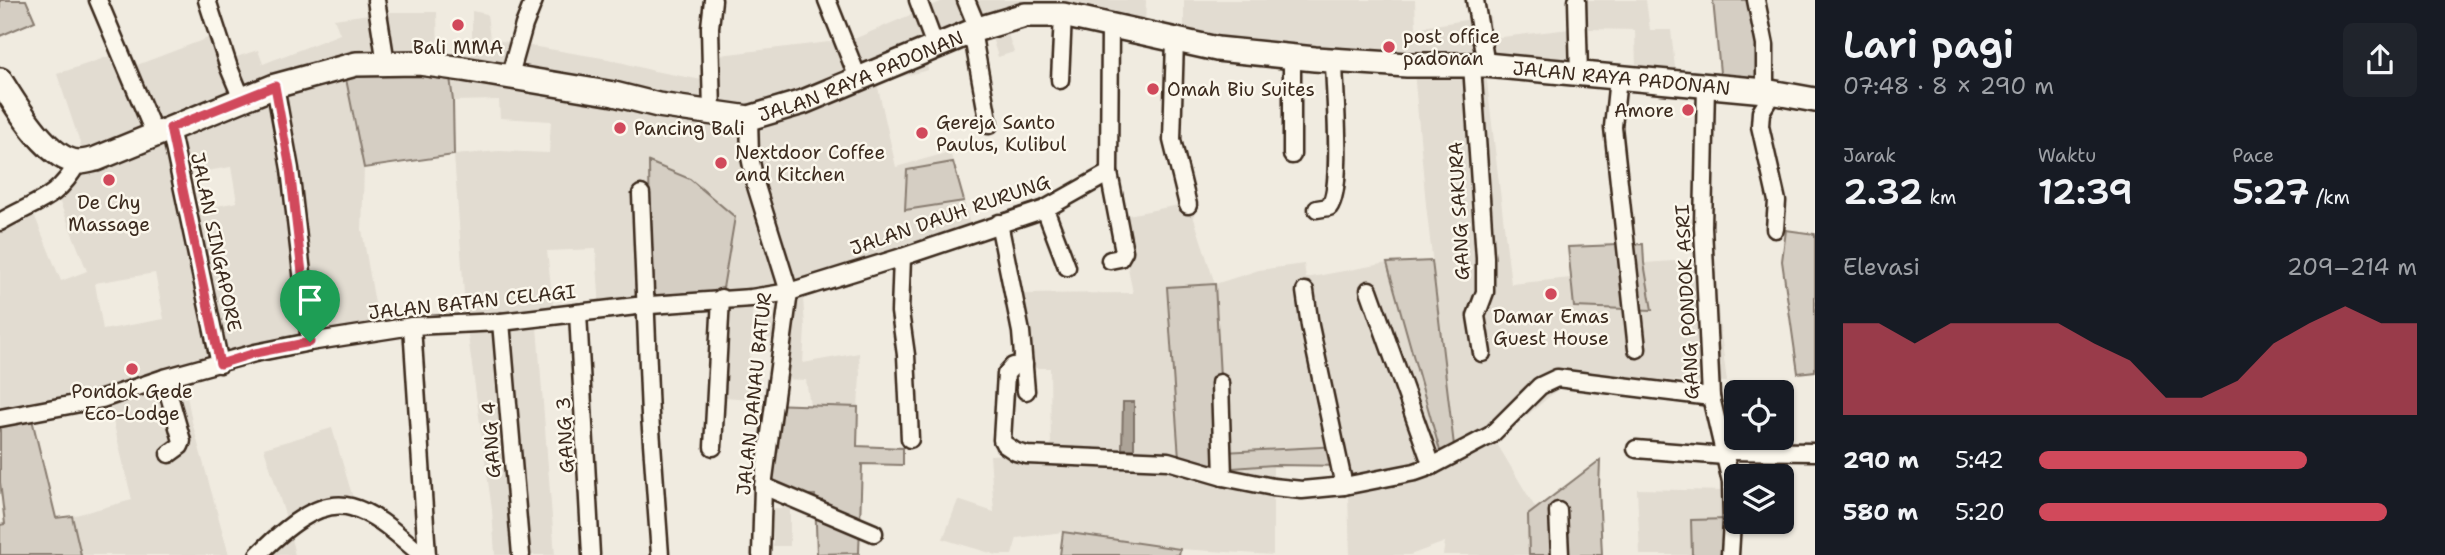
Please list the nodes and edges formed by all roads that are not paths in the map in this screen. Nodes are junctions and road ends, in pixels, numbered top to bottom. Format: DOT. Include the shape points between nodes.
graph roads {
  1 [pos="98,0"];
  2 [pos="207,0"];
  3 [pos="534,0"];
  4 [pos="713,0"];
  5 [pos="827,0"];
  6 [pos="918,0"];
  7 [pos="966,0"];
  8 [pos="1475,0"];
  9 [pos="1577,0"];
  10 [pos="1756,0"];
  11 [pos="379,1"];
  12 [pos="1038,7"];
  13 [pos="1063,15"];
  14 [pos="1110,25"];
  15 [pos="975,30"];
  16 [pos="1175,40"];
  17 [pos="935,46"];
  18 [pos="1292,57"];
  19 [pos="1334,60"];
  20 [pos="386,63"];
  21 [pos="1479,65"];
  22 [pos="1579,74"];
  23 [pos="510,75"];
  24 [pos="858,78"];
  25 [pos="1618,78"];
  26 [pos="0,80"];
  27 [pos="1060,80"];
  28 [pos="275,86"];
  29 [pos="1706,86"];
  30 [pos="1769,92"];
  31 [pos="242,99"];
  32 [pos="1815,100"];
  33 [pos="712,113"];
  34 [pos="749,118"];
  35 [pos="989,125"];
  36 [pos="162,132"];
  37 [pos="1292,155"];
  38 [pos="78,162"];
  39 [pos="1109,173"];
  40 [pos="641,194"];
  41 [pos="1188,205"];
  42 [pos="1045,209"];
  43 [pos="1317,209"];
  44 [pos="0,222"];
  45 [pos="999,223"];
  46 [pos="1775,229"];
  47 [pos="902,257"];
  48 [pos="1110,260"];
  49 [pos="1067,267"];
  50 [pos="1369,290"];
  51 [pos="1306,291"];
  52 [pos="789,292"];
  53 [pos="722,298"];
  54 [pos="644,306"];
  55 [pos="578,313"];
  56 [pos="501,322"];
  57 [pos="412,326"];
  58 [pos="310,342"];
  59 [pos="1637,349"];
  60 [pos="1482,353"];
  61 [pos="220,364"];
  62 [pos="1024,364"];
  63 [pos="164,378"];
  64 [pos="1220,383"];
  65 [pos="1026,391"];
  66 [pos="1711,397"];
  67 [pos="0,418"];
  68 [pos="910,439"];
  69 [pos="713,447"];
  70 [pos="1636,449"];
  71 [pos="1815,452"];
  72 [pos="1724,453"];
  73 [pos="169,454"];
  74 [pos="1432,466"];
  75 [pos="1223,477"];
  76 [pos="763,486"];
  77 [pos="1344,486"];
  78 [pos="1558,511"];
  79 [pos="874,533"];
  80 [pos="258,555"];
  81 [pos="425,555"];
  82 [pos="521,555"];
  83 [pos="591,555"];
  84 [pos="660,555"];
  85 [pos="761,555"];
  86 [pos="1560,555"];
  87 [pos="1730,555"];
  1 -- 36 [label="street, JALAN SINGAPORE"];
  2 -- 31 [label="street"];
  3 -- 23 [label="street"];
  4 -- 33 [label="street"];
  5 -- 24 [label="street"];
  6 -- 17 [label="street"];
  7 -- 15 [label="street"];
  8 -- 21 [label="street, GANG SAKURA"];
  9 -- 22 [label="street"];
  10 -- 30 [label="street"];
  11 -- 20 [label="street"];
  12 -- 13 [label="main road, JALAN RAYA PADONAN"];
  12 -- 15 [label="main road, JALAN RAYA PADONAN"];
  13 -- 14 [label="main road, JALAN RAYA PADONAN"];
  13 -- 27 [label="street"];
  14 -- 16 [label="main road, JALAN RAYA PADONAN"];
  14 -- 39 [label="street"];
  15 -- 17 [label="main road, JALAN RAYA PADONAN"];
  15 -- 35 [label="street"];
  16 -- 18 [label="main road, JALAN RAYA PADONAN"];
  16 -- 41 [label="street" via="1172,140"];
  17 -- 24 [label="main road, JALAN RAYA PADONAN"];
  18 -- 19 [label="main road, JALAN RAYA PADONAN"];
  18 -- 37 [label="street"];
  19 -- 21 [label="main road, JALAN RAYA PADONAN"];
  19 -- 43 [label="street" via="1337,177 1334,202"];
  20 -- 23 [label="main road, JALAN RAYA PADONAN"];
  20 -- 28 [label="main road, JALAN RAYA PADONAN" via="356,64"];
  21 -- 22 [label="main road, JALAN RAYA PADONAN"];
  21 -- 60 [label="street, GANG SAKURA" via="1485,292 1476,316"];
  22 -- 25 [label="main road, JALAN RAYA PADONAN"];
  23 -- 33 [label="main road, JALAN RAYA PADONAN"];
  24 -- 34 [label="main road, JALAN RAYA PADONAN" via="803,102"];
  25 -- 29 [label="main road, JALAN RAYA PADONAN"];
  25 -- 59 [label="street" via="1613,127"];
  26 -- 38 [label="main road" via="41,137"];
  28 -- 31 [label="main road, JALAN RAYA PADONAN"];
  28 -- 58 [label="street" via="290,169"];
  29 -- 30 [label="main road, JALAN RAYA PADONAN"];
  29 -- 66 [label="street, GANG PONDOK ASRI" via="1703,227"];
  30 -- 32 [label="main road, JALAN RAYA PADONAN"];
  30 -- 46 [label="street" via="1760,126 1777,201"];
  31 -- 36 [label="main road, JALAN RAYA PADONAN"];
  33 -- 34 [label="main road, JALAN RAYA PADONAN"];
  34 -- 52 [label="street, JALAN DANAU BATUR" via="756,186"];
  36 -- 38 [label="main road, JALAN RAYA PADONAN"];
  36 -- 61 [label="street, JALAN SINGAPORE"];
  38 -- 44 [label="street" via="57,191"];
  39 -- 42 [label="street, JALAN DAUH RURUNG"];
  39 -- 48 [label="street" via="1124,251 1120,258"];
  40 -- 54 [label="street"];
  42 -- 45 [label="street, JALAN DAUH RURUNG"];
  42 -- 49 [label="street"];
  45 -- 47 [label="street, JALAN DAUH RURUNG"];
  45 -- 62 [label="street"];
  47 -- 52 [label="street, JALAN DAUH RURUNG"];
  47 -- 68 [label="street" via="900,312"];
  50 -- 74 [label="street"];
  51 -- 77 [label="street"];
  52 -- 53 [label="street, JALAN BATAN CELAGI"];
  52 -- 76 [label="street, JALAN DANAU BATUR"];
  53 -- 54 [label="street, JALAN BATAN CELAGI"];
  53 -- 69 [label="street"];
  54 -- 55 [label="street, JALAN BATAN CELAGI"];
  54 -- 84 [label="street"];
  55 -- 56 [label="street, JALAN BATAN CELAGI"];
  55 -- 83 [label="street, GANG 3"];
  56 -- 57 [label="street, JALAN BATAN CELAGI"];
  56 -- 82 [label="street, GANG 4"];
  57 -- 58 [label="street, JALAN BATAN CELAGI"];
  57 -- 81 [label="street"];
  58 -- 61 [label="street, JALAN BATAN CELAGI"];
  61 -- 63 [label="street, JALAN BATAN CELAGI"];
  62 -- 65 [label="street"];
  62 -- 75 [label="street" via="1013,366 1006,374 1003,442 1016,452 1168,461"];
  63 -- 67 [label="street, JALAN BATAN CELAGI" via="102,399"];
  63 -- 73 [label="street" via="183,441"];
  64 -- 75 [label="street"];
  66 -- 72 [label="street, GANG PONDOK ASRI"];
  66 -- 74 [label="street" via="1557,379 1540,386 1490,435"];
  70 -- 72 [label="street"];
  71 -- 72 [label="street"];
  72 -- 87 [label="street, GANG PONDOK ASRI" via="1731,482"];
  74 -- 77 [label="street"];
  75 -- 77 [label="street" via="1302,490"];
  76 -- 79 [label="street"];
  76 -- 85 [label="street, JALAN DANAU BATUR"];
  78 -- 86 [label="street"];
  80 -- 81 [label="street" via="314,513 348,506 376,518"];
}
